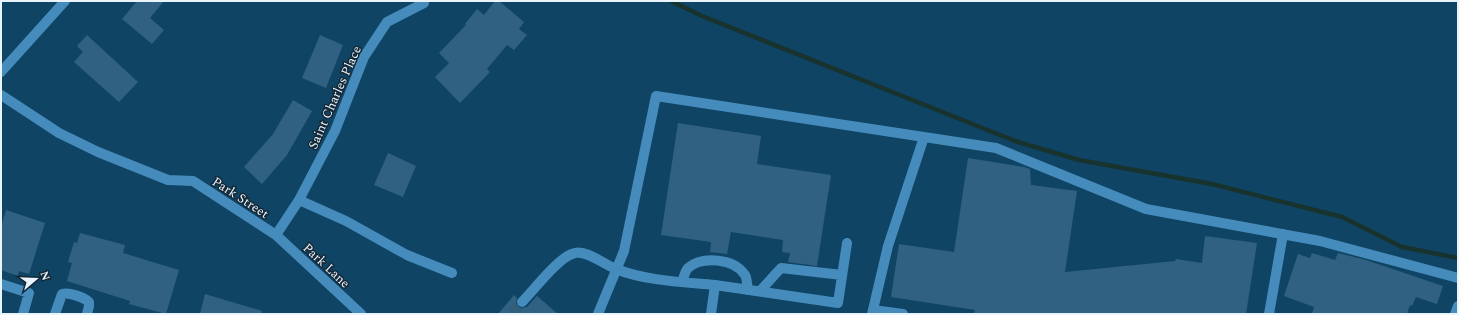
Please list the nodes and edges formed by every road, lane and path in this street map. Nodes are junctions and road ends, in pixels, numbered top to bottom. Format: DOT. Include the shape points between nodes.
graph roads {
  1 [pos="65,1"];
  2 [pos="424,3"];
  3 [pos="1,72"];
  4 [pos="1,96"];
  5 [pos="924,137"];
  6 [pos="299,200"];
  7 [pos="1283,234"];
  8 [pos="276,235"];
  9 [pos="847,243"];
  10 [pos="616,269"];
  11 [pos="452,273"];
  12 [pos="842,275"];
  13 [pos="1458,278"];
  14 [pos="682,282"];
  15 [pos="1,284"];
  16 [pos="715,285"];
  17 [pos="748,290"];
  18 [pos="760,291"];
  19 [pos="522,302"];
  20 [pos="1458,306"];
  21 [pos="872,312"];
  22 [pos="23,314"];
  23 [pos="55,314"];
  24 [pos="87,314"];
  25 [pos="361,314"];
  26 [pos="598,314"];
  27 [pos="711,314"];
  28 [pos="903,314"];
  29 [pos="1269,314"];
  30 [pos="1456,314"];
  1 -- 3 [label="street"];
  2 -- 6 [label="street, Saint Charles Place" via="387,22 364,57 335,131"];
  4 -- 8 [label="street, Park Street" via="59,133 98,152 168,180 193,181"];
  5 -- 7 [label="street" via="996,148 1146,209"];
  5 -- 10 [label="street" via="656,96 624,251"];
  5 -- 21 [label="street" via="888,246"];
  6 -- 8 [label="street, Park Street"];
  6 -- 11 [label="street" via="346,221 407,255"];
  7 -- 13 [label="street" via="1320,241"];
  7 -- 29 [label="street"];
  8 -- 25 [label="street, Park Lane"];
  9 -- 12 [label="street"];
  10 -- 14 [label="street" via="637,276"];
  10 -- 19 [label="street" via="584,253 575,253 561,259"];
  10 -- 26 [label="street"];
  12 -- 18 [label="street" via="781,268"];
  12 -- 18 [label="street" via="838,302"];
  14 -- 16 [label="street"];
  14 -- 17 [label="street" via="686,269 697,262 707,260 734,265 745,275"];
  15 -- 22 [label="street" via="29,293"];
  16 -- 17 [label="street"];
  16 -- 27 [label="street"];
  17 -- 18 [label="street"];
  20 -- 30 [label="street"];
  21 -- 28 [label="street"];
  23 -- 24 [label="street" via="60,297 66,293 89,302"];
}
